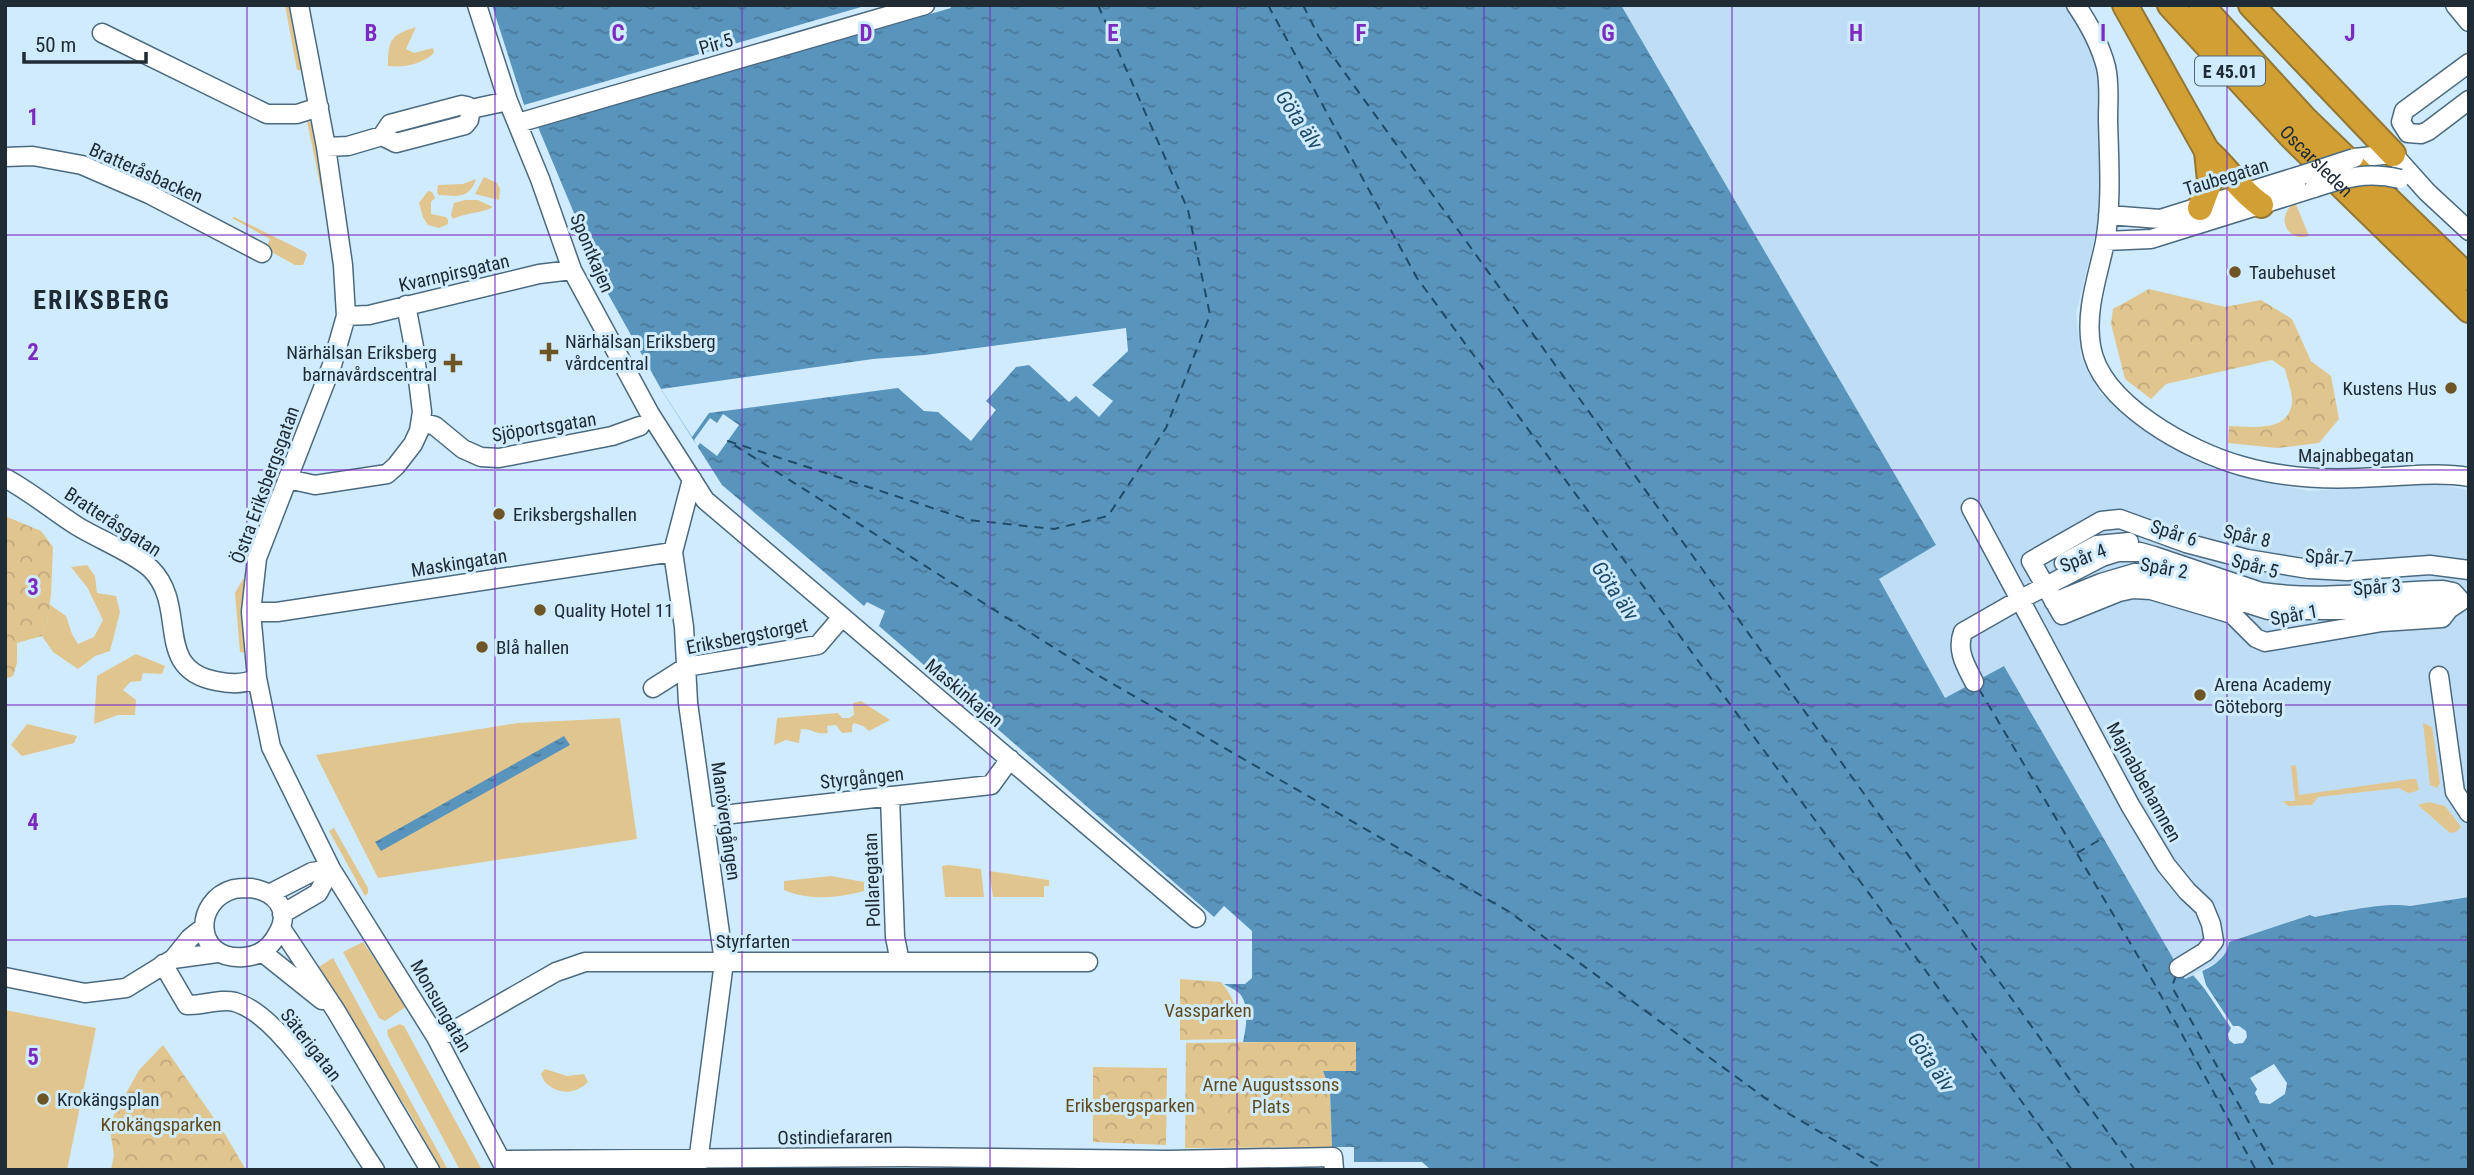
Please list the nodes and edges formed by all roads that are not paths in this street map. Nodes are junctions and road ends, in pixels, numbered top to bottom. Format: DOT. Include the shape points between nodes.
graph roads {
  1 [pos="299,5"];
  2 [pos="477,5"];
  3 [pos="925,5"];
  4 [pos="2076,5"];
  5 [pos="2125,5"];
  6 [pos="2170,5"];
  7 [pos="2201,5"];
  8 [pos="2251,5"];
  9 [pos="2455,5"];
  10 [pos="2469,22"];
  11 [pos="102,33"];
  12 [pos="2469,62"];
  13 [pos="2469,100"];
  14 [pos="508,101"];
  15 [pos="318,107"];
  16 [pos="2354,122"];
  17 [pos="518,123"];
  18 [pos="326,147"];
  19 [pos="2207,151"];
  20 [pos="2375,156"];
  21 [pos="5,157"];
  22 [pos="2339,179"];
  23 [pos="2308,181"];
  24 [pos="2427,192"];
  25 [pos="2253,200"];
  26 [pos="2200,208"];
  27 [pos="2108,215"];
  28 [pos="2469,231"];
  29 [pos="2105,240"];
  30 [pos="262,253"];
  31 [pos="581,277"];
  32 [pos="2469,278"];
  33 [pos="406,305"];
  34 [pos="2469,310"];
  35 [pos="346,316"];
  36 [pos="422,422"];
  37 [pos="640,426"];
  38 [pos="2469,477"];
  39 [pos="5,478"];
  40 [pos="288,479"];
  41 [pos="692,479"];
  42 [pos="705,500"];
  43 [pos="1971,509"];
  44 [pos="673,552"];
  45 [pos="2469,570"];
  46 [pos="2469,579"];
  47 [pos="2047,589"];
  48 [pos="2466,596"];
  49 [pos="2019,600"];
  50 [pos="251,612"];
  51 [pos="842,617"];
  52 [pos="685,667"];
  53 [pos="2439,677"];
  54 [pos="257,678"];
  55 [pos="1974,682"];
  56 [pos="653,688"];
  57 [pos="1010,759"];
  58 [pos="890,796"];
  59 [pos="2469,813"];
  60 [pos="705,817"];
  61 [pos="331,869"];
  62 [pos="271,893"];
  63 [pos="1196,918"];
  64 [pos="281,921"];
  65 [pos="204,927"];
  66 [pos="262,952"];
  67 [pos="217,953"];
  68 [pos="168,962"];
  69 [pos="724,962"];
  70 [pos="901,962"];
  71 [pos="1088,962"];
  72 [pos="2179,968"];
  73 [pos="5,977"];
  74 [pos="336,1011"];
  75 [pos="436,1037"];
  76 [pos="503,1165"];
  77 [pos="697,1165"];
  78 [pos="1169,1165"];
  79 [pos="375,1170"];
  80 [pos="430,1170"];
  81 [pos="1334,1170"];
  1 -- 15 [label="street, Östra Eriksbergsgatan"];
  2 -- 14 [label="street, Spontkajen"];
  3 -- 17 [label="street, Pir 5"];
  4 -- 27 [label="street, Majnabbegatan" via="2094,34 2106,69"];
  5 -- 19 [label="highway"];
  6 -- 34 [label="highway, Oscarsleden / E 45.01" via="2291,136"];
  7 -- 32 [label="highway, Oscarsleden / E 45.01" via="2304,118"];
  8 -- 16 [label="highway"];
  9 -- 10 [label="street"];
  11 -- 15 [label="street" via="267,114 297,114"];
  12 -- 13 [label="street" via="2404,111 2403,128 2415,135 2428,131"];
  14 -- 17 [label="street, Spontkajen"];
  14 -- 18 [label="street" via="471,110 465,125 396,143 382,136"];
  15 -- 18 [label="street, Östra Eriksbergsgatan"];
  16 -- 20 [label="highway"];
  16 -- 20 [label="highway"];
  17 -- 31 [label="street, Spontkajen"];
  18 -- 35 [label="street, Östra Eriksbergsgatan"];
  19 -- 25 [label="highway"];
  19 -- 26 [label="highway" via="2210,181"];
  20 -- 22 [label="street, bridge"];
  20 -- 23 [label="street, Taubegatan, bridge"];
  20 -- 24 [label="street"];
  21 -- 30 [label="street, Bratteråsbacken" via="33,156 82,165"];
  22 -- 23 [label="street, Taubegatan, bridge"];
  22 -- 24 [label="street, Taubegatan, bridge" via="2384,175"];
  23 -- 25 [label="street, Taubegatan"];
  24 -- 28 [label="street"];
  25 -- 26 [label="street, Taubegatan"];
  25 -- 29 [label="street, Taubegatan" via="2151,239"];
  26 -- 27 [label="street, Taubegatan" via="2160,219"];
  27 -- 29 [label="street, Majnabbegatan"];
  29 -- 38 [label="street, Majnabbegatan" via="2091,302 2091,349 2109,386 2156,425 2208,454 2277,475"];
  31 -- 33 [label="street, Kvarnpirsgatan" via="539,274"];
  31 -- 41 [label="street, Spontkajen" via="619,360"];
  33 -- 35 [label="street, Kvarnpirsgatan"];
  33 -- 36 [label="street"];
  35 -- 40 [label="street, Östra Eriksbergsgatan"];
  36 -- 37 [label="street, Sjöportsgatan" via="435,426 463,449 499,458 612,436"];
  36 -- 40 [label="street" via="413,444 387,474 315,485"];
  39 -- 54 [label="street, Bratteråsgatan" via="158,576 167,591 175,646 183,665 209,680 231,684"];
  40 -- 50 [label="street, Östra Eriksbergsgatan" via="257,558"];
  41 -- 42 [label="street, Spontkajen"];
  41 -- 44 [label="street, Manövergången"];
  42 -- 51 [label="street, Maskinkajen"];
  43 -- 49 [label="street, Majnabbehamnen"];
  44 -- 50 [label="street, Maskingatan" via="277,612"];
  44 -- 52 [label="street, Manövergången"];
  45 -- 47 [label="street, Spår 8" via="2430,565 2347,571 2277,565 2112,518 2101,521"];
  46 -- 47 [label="street, Spår 7" via="2424,573 2362,580 2305,578 2247,568 2124,530 2102,531"];
  47 -- 48 [label="street, Spår 4" via="2118,566 2148,563 2264,602 2342,604"];
  47 -- 48 [label="street, Spår 2" via="2153,583 2236,607 2266,634 2439,611"];
  47 -- 48 [label="street, Spår 6" via="2097,545 2123,541 2232,574 2288,585 2328,589 2423,583"];
  47 -- 49 [label="street"];
  49 -- 55 [label="street" via="1963,632 1961,657"];
  49 -- 72 [label="street, Majnabbehamnen" via="2166,865 2204,907 2214,941"];
  50 -- 54 [label="street, Östra Eriksbergsgatan"];
  51 -- 52 [label="street, Eriksbergstorget" via="818,645"];
  51 -- 57 [label="street, Maskinkajen"];
  52 -- 56 [label="street, Eriksbergstorget"];
  52 -- 60 [label="street, Manövergången"];
  53 -- 59 [label="street" via="2455,792"];
  54 -- 61 [label="street, Östra Eriksbergsgatan" via="271,747"];
  57 -- 58 [label="street, Styrgången" via="991,785"];
  57 -- 63 [label="street, Maskinkajen"];
  58 -- 60 [label="street, Styrgången"];
  58 -- 70 [label="street, Pollaregatan" via="895,937"];
  60 -- 69 [label="street, Manövergången"];
  61 -- 62 [label="street" via="312,872"];
  61 -- 64 [label="street" via="318,893"];
  61 -- 75 [label="street, Monsungatan"];
  62 -- 64 [label="street"];
  62 -- 65 [label="street" via="232,889 209,910"];
  64 -- 66 [label="street" via="275,939"];
  64 -- 74 [label="street"];
  65 -- 67 [label="street"];
  65 -- 68 [label="street"];
  66 -- 67 [label="street" via="242,957"];
  66 -- 74 [label="street"];
  67 -- 68 [label="street"];
  68 -- 73 [label="street" via="130,986 93,993"];
  68 -- 79 [label="street, Säterigatan" via="187,1005 227,1000 270,1022 308,1068"];
  69 -- 70 [label="street, Styrfarten"];
  69 -- 75 [label="street, Styrfarten" via="585,962 556,972"];
  69 -- 77 [label="street, Manövergången"];
  70 -- 71 [label="street, Styrfarten"];
  74 -- 80 [label="street"];
  75 -- 76 [label="street, Monsungatan"];
  76 -- 77 [label="street, Ostindiefararen"];
  77 -- 78 [label="street, Ostindiefararen" via="904,1157"];
  78 -- 81 [label="street, Ostindiefararen" via="1333,1157"];
}
